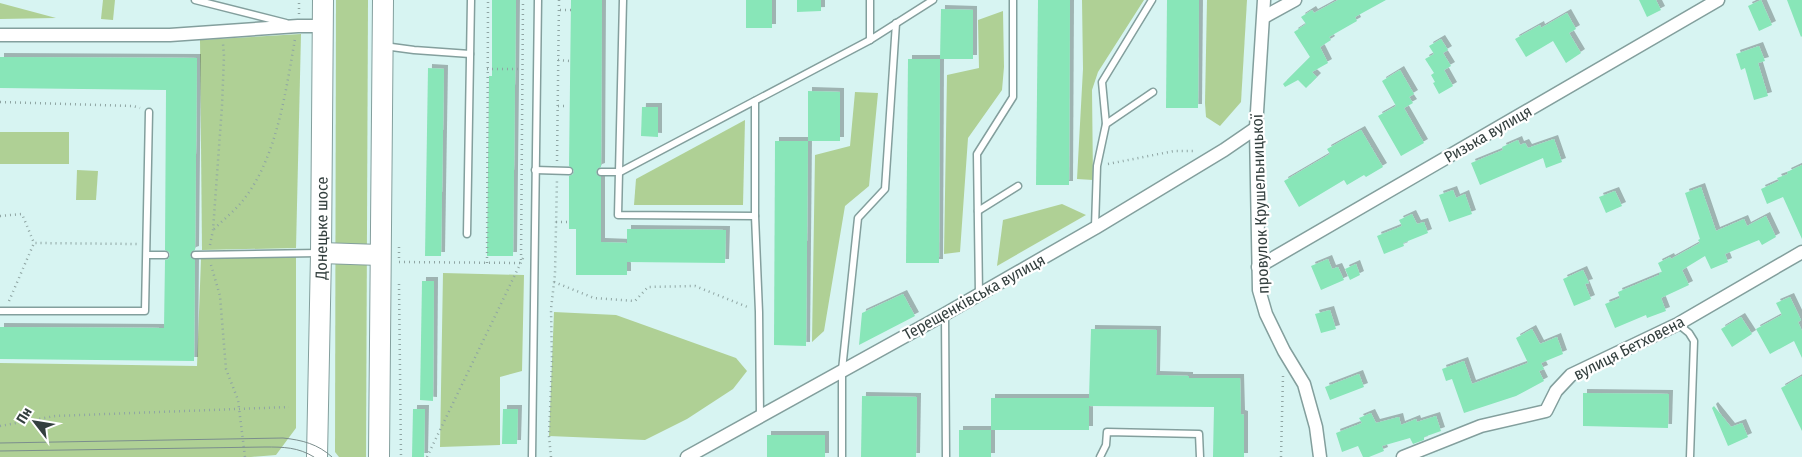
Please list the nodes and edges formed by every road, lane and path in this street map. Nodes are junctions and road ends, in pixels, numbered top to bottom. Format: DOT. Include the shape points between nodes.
graph roads {
  1 [pos="195,0"];
  2 [pos="323,0"];
  3 [pos="383,0"];
  4 [pos="471,0"];
  5 [pos="488,0"];
  6 [pos="523,0"];
  7 [pos="538,0"];
  8 [pos="559,0"];
  9 [pos="623,0"];
  10 [pos="870,0"];
  11 [pos="933,0"];
  12 [pos="1013,0"];
  13 [pos="1152,0"];
  14 [pos="1264,0"];
  15 [pos="1295,0"];
  16 [pos="1718,0"];
  17 [pos="559,10"];
  18 [pos="571,10"];
  19 [pos="1264,17"];
  20 [pos="896,23"];
  21 [pos="298,26"];
  22 [pos="322,26"];
  23 [pos="221,32"];
  24 [pos="0,35"];
  25 [pos="870,40"];
  26 [pos="382,45"];
  27 [pos="470,54"];
  28 [pos="558,60"];
  29 [pos="570,61"];
  30 [pos="487,69"];
  31 [pos="522,69"];
  32 [pos="1153,92"];
  33 [pos="755,101"];
  34 [pos="0,102"];
  35 [pos="558,106"];
  36 [pos="567,106"];
  37 [pos="149,112"];
  38 [pos="1106,124"];
  39 [pos="1256,128"];
  40 [pos="1224,150"];
  41 [pos="1097,166"];
  42 [pos="535,170"];
  43 [pos="557,170"];
  44 [pos="569,171"];
  45 [pos="602,172"];
  46 [pos="620,172"];
  47 [pos="1018,186"];
  48 [pos="978,211"];
  49 [pos="0,216"];
  50 [pos="755,216"];
  51 [pos="556,222"];
  52 [pos="569,222"];
  53 [pos="1095,228"];
  54 [pos="213,230"];
  55 [pos="466,234"];
  56 [pos="534,236"];
  57 [pos="34,243"];
  58 [pos="147,244"];
  59 [pos="321,252"];
  60 [pos="1802,252"];
  61 [pos="195,254"];
  62 [pos="209,254"];
  63 [pos="147,255"];
  64 [pos="165,255"];
  65 [pos="380,255"];
  66 [pos="399,262"];
  67 [pos="487,263"];
  68 [pos="520,263"];
  69 [pos="1258,267"];
  70 [pos="554,282"];
  71 [pos="979,294"];
  72 [pos="3,311"];
  73 [pos="759,312"];
  74 [pos="945,314"];
  75 [pos="1678,324"];
  76 [pos="1284,351"];
  77 [pos="842,370"];
  78 [pos="289,407"];
  79 [pos="239,408"];
  80 [pos="760,416"];
  81 [pos="0,426"];
  82 [pos="245,457"];
  83 [pos="317,457"];
  84 [pos="379,457"];
  85 [pos="427,457"];
  86 [pos="532,457"];
  87 [pos="550,457"];
  88 [pos="687,457"];
  89 [pos="842,457"];
  90 [pos="946,457"];
  91 [pos="1100,457"];
  92 [pos="1200,457"];
  93 [pos="1281,457"];
  94 [pos="1320,457"];
  95 [pos="1403,457"];
  96 [pos="1690,457"];
  1 -- 21 [label="lane"];
  2 -- 22 [label="highway, Донецьке шосе"];
  3 -- 26 [label="highway"];
  4 -- 27 [label="lane"];
  5 -- 30 [label="path"];
  6 -- 31 [label="path"];
  7 -- 42 [label="lane"];
  8 -- 17 [label="path"];
  9 -- 46 [label="lane"];
  10 -- 25 [label="lane"];
  11 -- 20 [label="lane"];
  12 -- 48 [label="lane" via="1013,97 977,154"];
  13 -- 38 [label="lane" via="1102,82"];
  14 -- 19 [label="street, провулок Крушельницької"];
  15 -- 19 [label="street"];
  16 -- 69 [label="street, Ризька вулиця"];
  17 -- 18 [label="path"];
  17 -- 28 [label="path"];
  19 -- 39 [label="street, провулок Крушельницької"];
  20 -- 25 [label="lane"];
  20 -- 77 [label="lane" via="885,189 858,218"];
  21 -- 22 [label="street"];
  21 -- 23 [label="street"];
  21 -- 54 [label="path" via="282,110 265,163 244,199"];
  22 -- 59 [label="highway, Донецьке шосе"];
  23 -- 24 [label="street"];
  23 -- 54 [label="path" via="224,56 222,106"];
  25 -- 33 [label="lane"];
  26 -- 27 [label="lane"];
  26 -- 65 [label="highway"];
  27 -- 55 [label="lane"];
  28 -- 29 [label="path"];
  28 -- 35 [label="path"];
  30 -- 31 [label="path"];
  30 -- 67 [label="path"];
  31 -- 68 [label="path"];
  32 -- 38 [label="lane"];
  33 -- 46 [label="lane"];
  33 -- 50 [label="lane"];
  34 -- 37 [label="path" via="134,106"];
  35 -- 36 [label="path"];
  35 -- 43 [label="path"];
  37 -- 58 [label="lane"];
  38 -- 41 [label="lane"];
  39 -- 40 [label="street, Терещенківська вулиця"];
  39 -- 69 [label="street, провулок Крушельницької"];
  40 -- 41 [label="path" via="1174,151"];
  40 -- 53 [label="street, Терещенківська вулиця"];
  41 -- 53 [label="lane"];
  42 -- 43 [label="lane"];
  42 -- 56 [label="lane"];
  43 -- 44 [label="lane"];
  43 -- 51 [label="path"];
  45 -- 46 [label="lane"];
  46 -- 50 [label="lane" via="618,215"];
  47 -- 48 [label="lane"];
  48 -- 71 [label="lane"];
  49 -- 57 [label="path" via="22,214"];
  50 -- 73 [label="lane"];
  51 -- 52 [label="path"];
  51 -- 70 [label="path"];
  53 -- 71 [label="street, Терещенківська вулиця"];
  54 -- 62 [label="path"];
  56 -- 68 [label="path"];
  56 -- 86 [label="lane"];
  57 -- 58 [label="path"];
  57 -- 72 [label="path"];
  58 -- 63 [label="lane"];
  59 -- 62 [label="lane"];
  59 -- 65 [label="highway"];
  59 -- 83 [label="highway, Донецьке шосе"];
  60 -- 75 [label="street, вулиця Бетховена"];
  61 -- 62 [label="lane"];
  62 -- 79 [label="path" via="220,296 226,369"];
  63 -- 64 [label="lane"];
  63 -- 72 [label="lane" via="145,312"];
  65 -- 84 [label="highway"];
  66 -- 67 [label="path"];
  67 -- 68 [label="path"];
  68 -- 85 [label="path"];
  69 -- 76 [label="street, провулок Крушельницької" via="1259,290 1266,314"];
  70 -- 73 [label="path" via="594,298 635,301 648,287 695,286"];
  70 -- 87 [label="path"];
  71 -- 74 [label="street, Терещенківська вулиця"];
  73 -- 80 [label="lane"];
  74 -- 77 [label="street, Терещенківська вулиця"];
  74 -- 90 [label="lane"];
  75 -- 95 [label="street, вулиця Бетховена" via="1571,375 1556,391 1546,411 1481,426"];
  75 -- 96 [label="lane" via="1694,341"];
  76 -- 93 [label="path"];
  76 -- 94 [label="street, провулок Крушельницької" via="1304,384 1316,427"];
  77 -- 80 [label="street, Терещенківська вулиця"];
  77 -- 89 [label="lane"];
  78 -- 79 [label="path"];
  79 -- 81 [label="path" via="55,416"];
  79 -- 82 [label="path"];
  80 -- 88 [label="street, Терещенківська вулиця"];
  91 -- 92 [label="lane" via="1106,445 1107,432 1200,434"];
}
